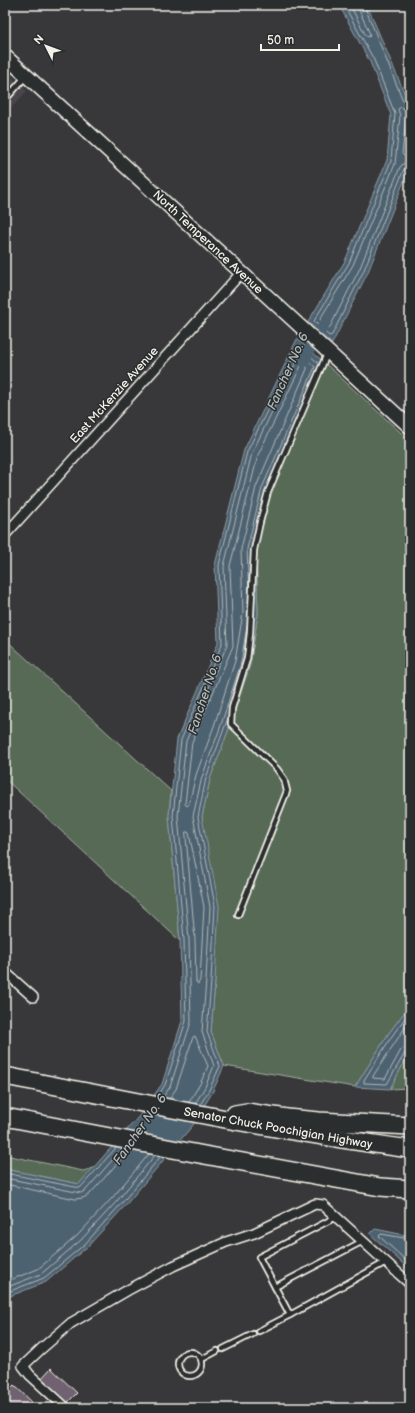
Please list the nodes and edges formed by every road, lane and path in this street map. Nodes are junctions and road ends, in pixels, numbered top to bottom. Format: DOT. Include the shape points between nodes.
graph roads {
  1 [pos="5,56"];
  2 [pos="26,76"];
  3 [pos="5,100"];
  4 [pos="242,272"];
  5 [pos="323,349"];
  6 [pos="406,422"];
  7 [pos="5,535"];
  8 [pos="238,915"];
  9 [pos="5,972"];
  10 [pos="33,997"];
  11 [pos="5,1076"];
  12 [pos="5,1117"];
  13 [pos="217,1118"];
  14 [pos="410,1126"];
  15 [pos="410,1149"];
  16 [pos="380,1187"];
  17 [pos="410,1189"];
  18 [pos="410,1197"];
  19 [pos="336,1216"];
  20 [pos="363,1241"];
  21 [pos="386,1262"];
  22 [pos="410,1284"];
  23 [pos="275,1287"];
  24 [pos="290,1315"];
  25 [pos="259,1331"];
  26 [pos="253,1334"];
  27 [pos="222,1349"];
  28 [pos="217,1351"];
  29 [pos="202,1359"];
  30 [pos="66,1408"];
  1 -- 2 [label="main road, North Temperance Avenue"];
  2 -- 3 [label="lane"];
  2 -- 4 [label="main road, North Temperance Avenue"];
  4 -- 5 [label="main road, North Temperance Avenue"];
  4 -- 7 [label="street, East McKenzie Avenue"];
  5 -- 6 [label="main road, North Temperance Avenue"];
  5 -- 8 [label="lane" via="268,492 254,550 247,659 232,708 231,724 276,769 284,779 287,791"];
  9 -- 10 [label="street"];
  11 -- 13 [label="highway, Senator Chuck Poochigian Highway"];
  12 -- 16 [label="highway"];
  13 -- 14 [label="highway" via="247,1112 319,1121"];
  13 -- 15 [label="highway, Senator Chuck Poochigian Highway"];
  16 -- 17 [label="highway"];
  16 -- 18 [label="highway"];
  19 -- 20 [label="street"];
  19 -- 23 [label="lane" via="259,1257"];
  19 -- 30 [label="street" via="323,1205 315,1204 254,1233 226,1242 173,1266 71,1323 23,1366"];
  20 -- 21 [label="street"];
  20 -- 23 [label="lane"];
  21 -- 22 [label="street"];
  21 -- 24 [label="lane"];
  23 -- 24 [label="lane"];
  24 -- 25 [label="lane"];
  26 -- 27 [label="lane"];
  28 -- 29 [label="lane"];
  29 -- 29 [label="lane" via="195,1352 187,1352 180,1356 178,1368 184,1375 196,1375 202,1369"];
}
